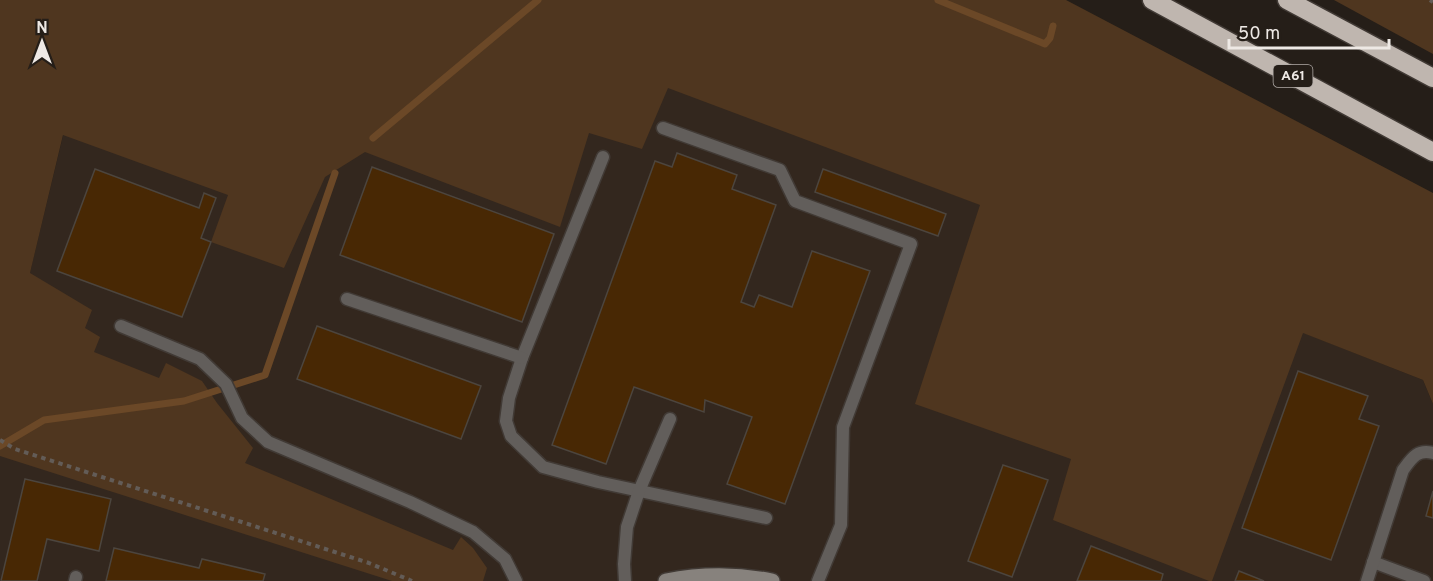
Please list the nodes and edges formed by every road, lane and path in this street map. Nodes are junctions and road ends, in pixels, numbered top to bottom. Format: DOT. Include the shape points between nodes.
graph roads {
  1 [pos="1152,0"];
  2 [pos="1287,0"];
  3 [pos="1433,78"];
  4 [pos="663,128"];
  5 [pos="1433,152"];
  6 [pos="603,157"];
  7 [pos="347,299"];
  8 [pos="121,326"];
  9 [pos="522,358"];
  10 [pos="670,419"];
  11 [pos="0,440"];
  12 [pos="1433,453"];
  13 [pos="639,491"];
  14 [pos="766,518"];
  15 [pos="1373,562"];
  16 [pos="412,581"];
  17 [pos="516,581"];
  18 [pos="625,581"];
  19 [pos="666,581"];
  20 [pos="772,581"];
  21 [pos="818,581"];
  22 [pos="1367,581"];
  23 [pos="1424,581"];
  1 -- 5 [label="highway, A61"];
  2 -- 3 [label="highway"];
  4 -- 21 [label="lane" via="780,170 795,201 911,244 843,427 841,525"];
  6 -- 9 [label="lane"];
  7 -- 9 [label="lane"];
  8 -- 17 [label="lane" via="201,359 226,384 242,418 268,442 473,532 505,559"];
  9 -- 13 [label="lane" via="508,398 506,421 511,436 543,467"];
  10 -- 13 [label="lane"];
  11 -- 16 [label="path" via="15,449 369,563"];
  12 -- 15 [label="lane" via="1425,451 1413,457 1403,470"];
  13 -- 14 [label="lane"];
  13 -- 18 [label="lane" via="627,527"];
  15 -- 22 [label="lane"];
  15 -- 23 [label="lane"];
  19 -- 20 [label="street" via="749,577"];
}
